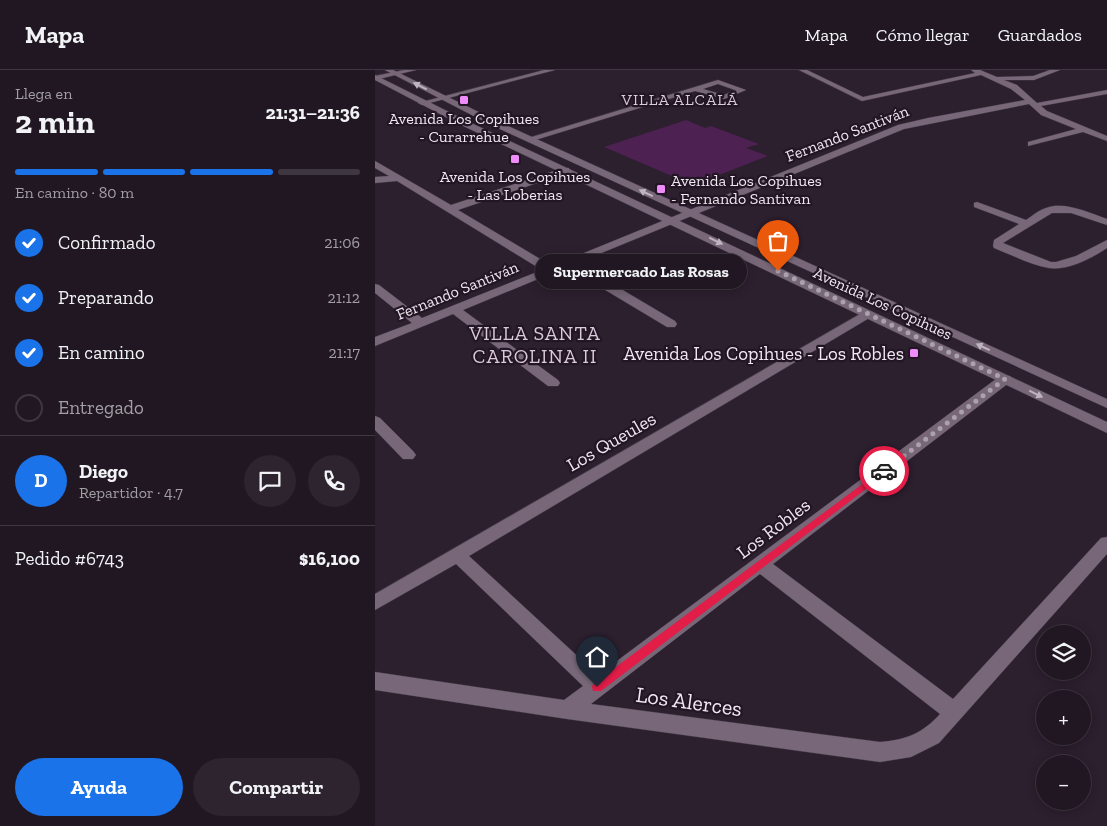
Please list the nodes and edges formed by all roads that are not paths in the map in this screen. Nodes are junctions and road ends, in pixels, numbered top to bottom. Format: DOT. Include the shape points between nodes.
graph roads {
  1 [pos="413,70"];
  2 [pos="552,70"];
  3 [pos="802,70"];
  4 [pos="974,70"];
  5 [pos="1057,70"];
  6 [pos="392,72"];
  7 [pos="983,73"];
  8 [pos="991,76"];
  9 [pos="1041,76"];
  10 [pos="376,78"];
  11 [pos="1033,83"];
  12 [pos="696,89"];
  13 [pos="1107,92"];
  14 [pos="1030,97"];
  15 [pos="442,98"];
  16 [pos="422,102"];
  17 [pos="1082,130"];
  18 [pos="529,139"];
  19 [pos="1107,139"];
  20 [pos="1031,144"];
  21 [pos="375,164"];
  22 [pos="565,170"];
  23 [pos="399,178"];
  24 [pos="375,180"];
  25 [pos="977,205"];
  26 [pos="450,209"];
  27 [pos="690,213"];
  28 [pos="672,220"];
  29 [pos="1107,222"];
  30 [pos="1027,224"];
  31 [pos="1105,248"];
  32 [pos="568,263"];
  33 [pos="551,270"];
  34 [pos="375,287"];
  35 [pos="454,309"];
  36 [pos="867,314"];
  37 [pos="420,323"];
  38 [pos="671,324"];
  39 [pos="375,342"];
  40 [pos="1005,379"];
  41 [pos="553,383"];
  42 [pos="1107,404"];
  43 [pos="375,421"];
  44 [pos="1107,428"];
  45 [pos="408,455"];
  46 [pos="1107,543"];
  47 [pos="457,555"];
  48 [pos="760,564"];
  49 [pos="375,602"];
  50 [pos="375,681"];
  51 [pos="597,687"];
  52 [pos="567,710"];
  53 [pos="954,712"];
  1 -- 6 [label="street"];
  2 -- 15 [label="street"];
  3 -- 7 [label="street" via="862,99"];
  4 -- 7 [label="street"];
  5 -- 9 [label="street"];
  6 -- 10 [label="street"];
  15 -- 6 [label="street, Avenida Los Copihues, one-way"];
  7 -- 8 [label="street"];
  8 -- 9 [label="street" via="1018,79"];
  8 -- 14 [label="street"];
  9 -- 11 [label="street"];
  10 -- 16 [label="street, Avenida Los Copihues"];
  12 -- 12 [label="street" via="723,97 742,90 718,82"];
  12 -- 18 [label="street"];
  13 -- 14 [label="street, Fernando Santiván"];
  14 -- 17 [label="street" via="1044,113"];
  14 -- 27 [label="street, Fernando Santiván" via="901,127"];
  15 -- 16 [label="street"];
  15 -- 18 [label="street, Avenida Los Copihues"];
  16 -- 22 [label="street, Avenida Los Copihues"];
  17 -- 19 [label="street"];
  17 -- 20 [label="street"];
  27 -- 18 [label="street, Avenida Los Copihues, one-way"];
  21 -- 23 [label="street"];
  22 -- 26 [label="street"];
  22 -- 28 [label="street, Avenida Los Copihues"];
  23 -- 24 [label="street"];
  23 -- 26 [label="street"];
  25 -- 30 [label="street"];
  26 -- 33 [label="street"];
  27 -- 28 [label="street, Fernando Santiván"];
  42 -- 27 [label="street, Avenida Los Copihues, one-way"];
  28 -- 32 [label="street, Fernando Santiván"];
  28 -- 36 [label="street, Avenida Los Copihues, one-way"];
  29 -- 30 [label="street" via="1069,209 1057,209 1049,210"];
  30 -- 31 [label="street" via="998,242 998,246 1058,266"];
  32 -- 33 [label="street, Fernando Santiván"];
  32 -- 38 [label="street"];
  33 -- 35 [label="street, Fernando Santiván"];
  34 -- 37 [label="street"];
  35 -- 37 [label="street, Fernando Santiván"];
  35 -- 41 [label="street"];
  36 -- 40 [label="street, Avenida Los Copihues"];
  36 -- 47 [label="street, Los Queules"];
  37 -- 39 [label="street, Fernando Santiván"];
  40 -- 44 [label="street, Avenida Los Copihues, one-way"];
  40 -- 48 [label="street, Los Robles"];
  43 -- 45 [label="street"];
  46 -- 53 [label="street, Los Alerces"];
  47 -- 49 [label="street, Los Queules"];
  47 -- 51 [label="street"];
  48 -- 51 [label="street, Los Robles"];
  48 -- 53 [label="street"];
  50 -- 52 [label="street, Los Alerces"];
  51 -- 52 [label="street, Los Robles"];
  52 -- 53 [label="street, Los Alerces" via="880,752 896,751 926,741"];
}
